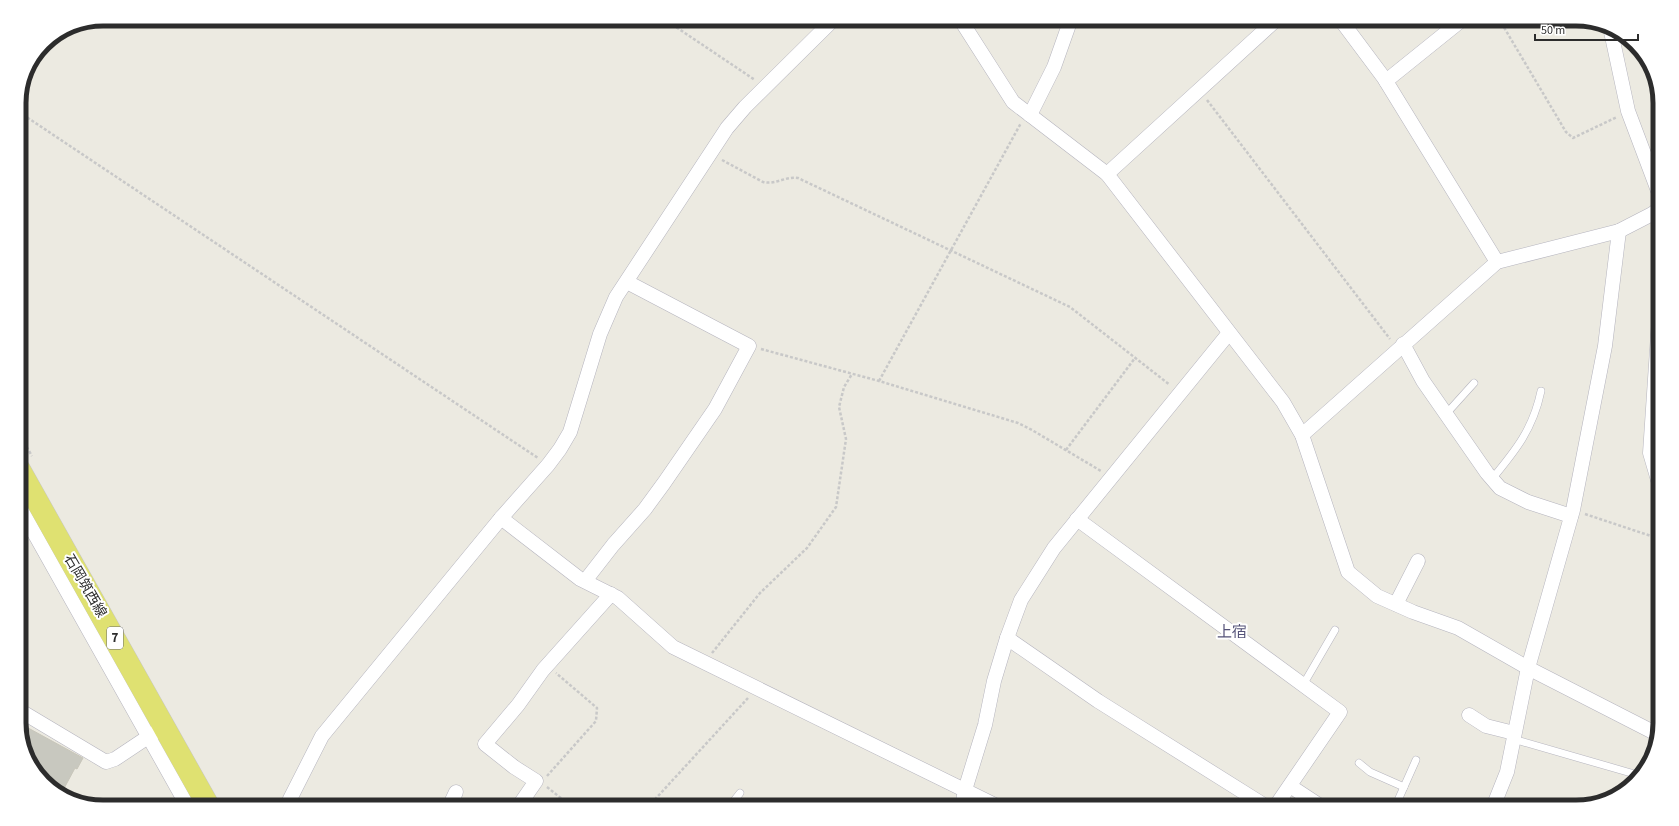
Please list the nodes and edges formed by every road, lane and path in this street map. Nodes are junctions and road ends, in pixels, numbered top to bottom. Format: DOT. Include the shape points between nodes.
graph roads {
  1 [pos="674,26"];
  2 [pos="827,26"];
  3 [pos="964,26"];
  4 [pos="1069,26"];
  5 [pos="1269,26"];
  6 [pos="1346,26"];
  7 [pos="1454,26"];
  8 [pos="1503,26"];
  9 [pos="1612,35"];
  10 [pos="1386,81"];
  11 [pos="765,87"];
  12 [pos="1199,90"];
  13 [pos="1628,111"];
  14 [pos="1029,114"];
  15 [pos="26,117"];
  16 [pos="711,154"];
  17 [pos="1107,174"];
  18 [pos="1653,177"];
  19 [pos="1653,213"];
  20 [pos="1618,231"];
  21 [pos="951,250"];
  22 [pos="1497,262"];
  23 [pos="627,282"];
  24 [pos="1229,333"];
  25 [pos="749,346"];
  26 [pos="1400,346"];
  27 [pos="1135,358"];
  28 [pos="852,374"];
  29 [pos="879,381"];
  30 [pos="1474,383"];
  31 [pos="1541,391"];
  32 [pos="1180,393"];
  33 [pos="1653,409"];
  34 [pos="1446,414"];
  35 [pos="1302,435"];
  36 [pos="1066,450"];
  37 [pos="1653,463"];
  38 [pos="548,465"];
  39 [pos="1111,477"];
  40 [pos="1492,479"];
  41 [pos="26,483"];
  42 [pos="1572,513"];
  43 [pos="26,517"];
  44 [pos="501,518"];
  45 [pos="1077,519"];
  46 [pos="1653,537"];
  47 [pos="1418,561"];
  48 [pos="585,581"];
  49 [pos="611,594"];
  50 [pos="1396,604"];
  51 [pos="1335,630"];
  52 [pos="1007,638"];
  53 [pos="704,663"];
  54 [pos="547,666"];
  55 [pos="1528,668"];
  56 [pos="1303,685"];
  57 [pos="755,688"];
  58 [pos="26,714"];
  59 [pos="1469,715"];
  60 [pos="156,731"];
  61 [pos="1652,732"];
  62 [pos="1514,736"];
  63 [pos="1416,760"];
  64 [pos="1359,763"];
  65 [pos="1634,774"];
  66 [pos="538,782"];
  67 [pos="1290,786"];
  68 [pos="1404,787"];
  69 [pos="965,790"];
  70 [pos="456,792"];
  71 [pos="740,793"];
  72 [pos="185,800"];
  73 [pos="204,800"];
  74 [pos="290,800"];
  75 [pos="452,800"];
  76 [pos="524,800"];
  77 [pos="562,800"];
  78 [pos="654,800"];
  79 [pos="734,800"];
  80 [pos="963,800"];
  81 [pos="985,800"];
  82 [pos="1256,800"];
  83 [pos="1280,800"];
  84 [pos="1311,800"];
  85 [pos="1398,800"];
  86 [pos="1497,800"];
  1 -- 11 [label="path"];
  2 -- 11 [label="street"];
  3 -- 14 [label="street" via="1013,102"];
  4 -- 14 [label="street" via="1054,67"];
  5 -- 12 [label="street"];
  6 -- 10 [label="street"];
  7 -- 10 [label="street"];
  8 -- 13 [label="path" via="1566,132 1573,138"];
  9 -- 13 [label="street"];
  10 -- 22 [label="street"];
  11 -- 16 [label="street" via="727,128"];
  12 -- 17 [label="street"];
  12 -- 26 [label="path"];
  13 -- 18 [label="street"];
  14 -- 17 [label="street"];
  14 -- 21 [label="path"];
  15 -- 38 [label="path"];
  16 -- 21 [label="path" via="763,182 798,178"];
  16 -- 23 [label="street"];
  17 -- 24 [label="street"];
  19 -- 20 [label="street"];
  20 -- 22 [label="street"];
  20 -- 42 [label="street" via="1605,346"];
  21 -- 27 [label="path" via="1070,307"];
  21 -- 29 [label="path"];
  22 -- 26 [label="street"];
  23 -- 25 [label="street"];
  23 -- 38 [label="street" via="616,297 600,334 570,432"];
  24 -- 32 [label="street"];
  24 -- 35 [label="street" via="1283,402"];
  25 -- 28 [label="path"];
  25 -- 48 [label="street" via="715,409 664,483"];
  26 -- 34 [label="street"];
  26 -- 35 [label="street"];
  27 -- 32 [label="path"];
  27 -- 36 [label="path"];
  28 -- 29 [label="path"];
  28 -- 53 [label="path" via="844,387 839,407 846,439 836,507 807,548 760,593"];
  29 -- 36 [label="path" via="1018,423"];
  30 -- 34 [label="lane"];
  31 -- 40 [label="lane" via="1537,409 1517,450"];
  32 -- 39 [label="street"];
  33 -- 37 [label="street" via="1650,453"];
  34 -- 40 [label="street"];
  35 -- 50 [label="street" via="1348,572 1377,596"];
  36 -- 39 [label="path"];
  38 -- 44 [label="street"];
  39 -- 45 [label="street"];
  40 -- 42 [label="street" via="1500,488 1528,502"];
  41 -- 60 [label="main road, 石岡筑西線 / 7"];
  42 -- 46 [label="path"];
  42 -- 55 [label="street"];
  43 -- 60 [label="street"];
  44 -- 48 [label="street"];
  44 -- 74 [label="street" via="322,736"];
  45 -- 52 [label="street" via="1054,548 1021,600"];
  45 -- 56 [label="street"];
  47 -- 50 [label="street"];
  48 -- 49 [label="street"];
  49 -- 53 [label="street" via="673,647"];
  49 -- 54 [label="street"];
  50 -- 55 [label="street" via="1458,628"];
  51 -- 56 [label="lane"];
  52 -- 69 [label="street"];
  52 -- 82 [label="street" via="1098,701"];
  53 -- 57 [label="street"];
  54 -- 66 [label="path" via="597,708 596,721"];
  54 -- 66 [label="street" via="485,744"];
  55 -- 61 [label="street"];
  55 -- 62 [label="street"];
  56 -- 67 [label="street" via="1340,712"];
  57 -- 69 [label="street"];
  57 -- 78 [label="path" via="748,699"];
  58 -- 60 [label="street" via="106,762 115,759"];
  59 -- 62 [label="street" via="1486,726"];
  60 -- 72 [label="street"];
  60 -- 73 [label="main road, 石岡筑西線 / 7"];
  62 -- 65 [label="lane"];
  62 -- 86 [label="street" via="1507,772"];
  63 -- 68 [label="lane"];
  64 -- 68 [label="lane" via="1370,772"];
  66 -- 76 [label="street"];
  66 -- 77 [label="path"];
  67 -- 83 [label="street"];
  67 -- 84 [label="street"];
  68 -- 85 [label="lane"];
  69 -- 80 [label="street"];
  69 -- 81 [label="street"];
  70 -- 75 [label="street"];
  71 -- 79 [label="lane"];
}
